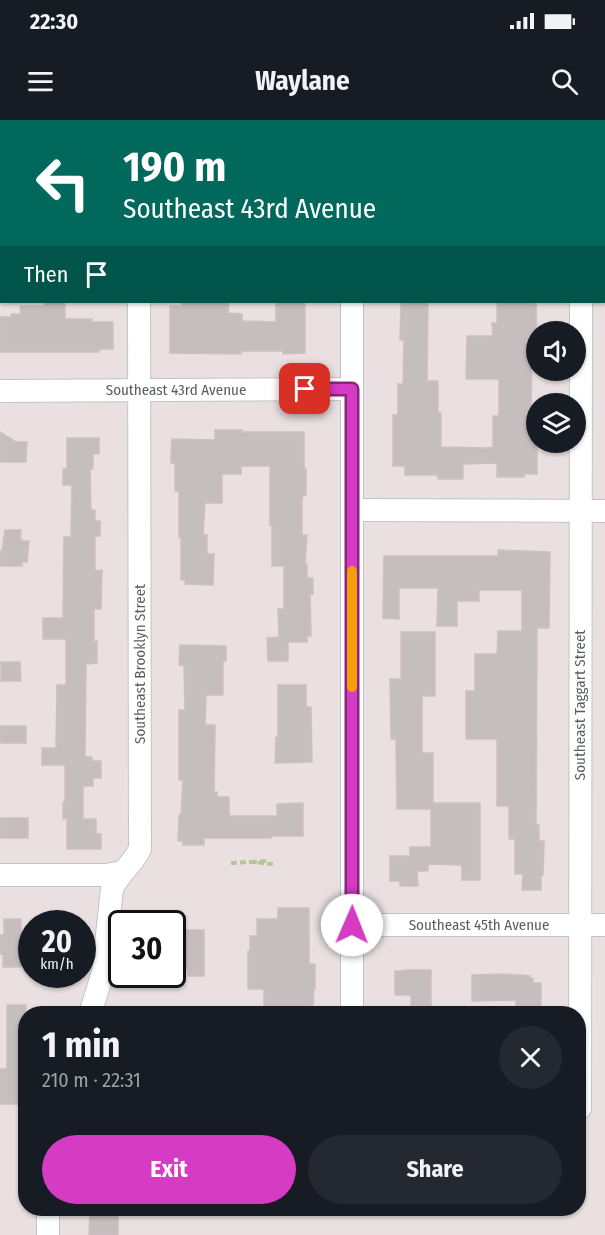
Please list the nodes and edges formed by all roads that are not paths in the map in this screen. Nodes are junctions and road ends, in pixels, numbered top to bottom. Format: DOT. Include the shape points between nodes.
graph roads {
  1 [pos="138,303"];
  2 [pos="352,303"];
  3 [pos="580,303"];
  4 [pos="352,389"];
  5 [pos="140,390"];
  6 [pos="0,391"];
  7 [pos="352,510"];
  8 [pos="581,511"];
  9 [pos="605,511"];
  10 [pos="123,872"];
  11 [pos="0,875"];
  12 [pos="352,925"];
  13 [pos="580,925"];
  14 [pos="605,925"];
  15 [pos="92,1006"];
  16 [pos="352,1006"];
  17 [pos="580,1006"];
  18 [pos="48,1216"];
  19 [pos="48,1235"];
  1 -- 5 [label="street, Southeast Brooklyn Street"];
  2 -- 4 [label="street"];
  3 -- 8 [label="street, Southeast Taggart Street"];
  4 -- 5 [label="street, Southeast 43rd Avenue"];
  4 -- 7 [label="street"];
  5 -- 6 [label="street, Southeast 43rd Avenue"];
  5 -- 10 [label="street, Southeast Brooklyn Street" via="140,849"];
  7 -- 8 [label="street"];
  7 -- 12 [label="street"];
  8 -- 9 [label="street"];
  8 -- 13 [label="street, Southeast Taggart Street"];
  10 -- 11 [label="street"];
  10 -- 15 [label="street, Southeast Brooklyn Street" via="112,889 103,972"];
  12 -- 13 [label="street, Southeast 45th Avenue"];
  12 -- 16 [label="street"];
  13 -- 14 [label="street, Southeast 45th Avenue"];
  13 -- 17 [label="street, Southeast Taggart Street"];
  18 -- 19 [label="street"];
}
